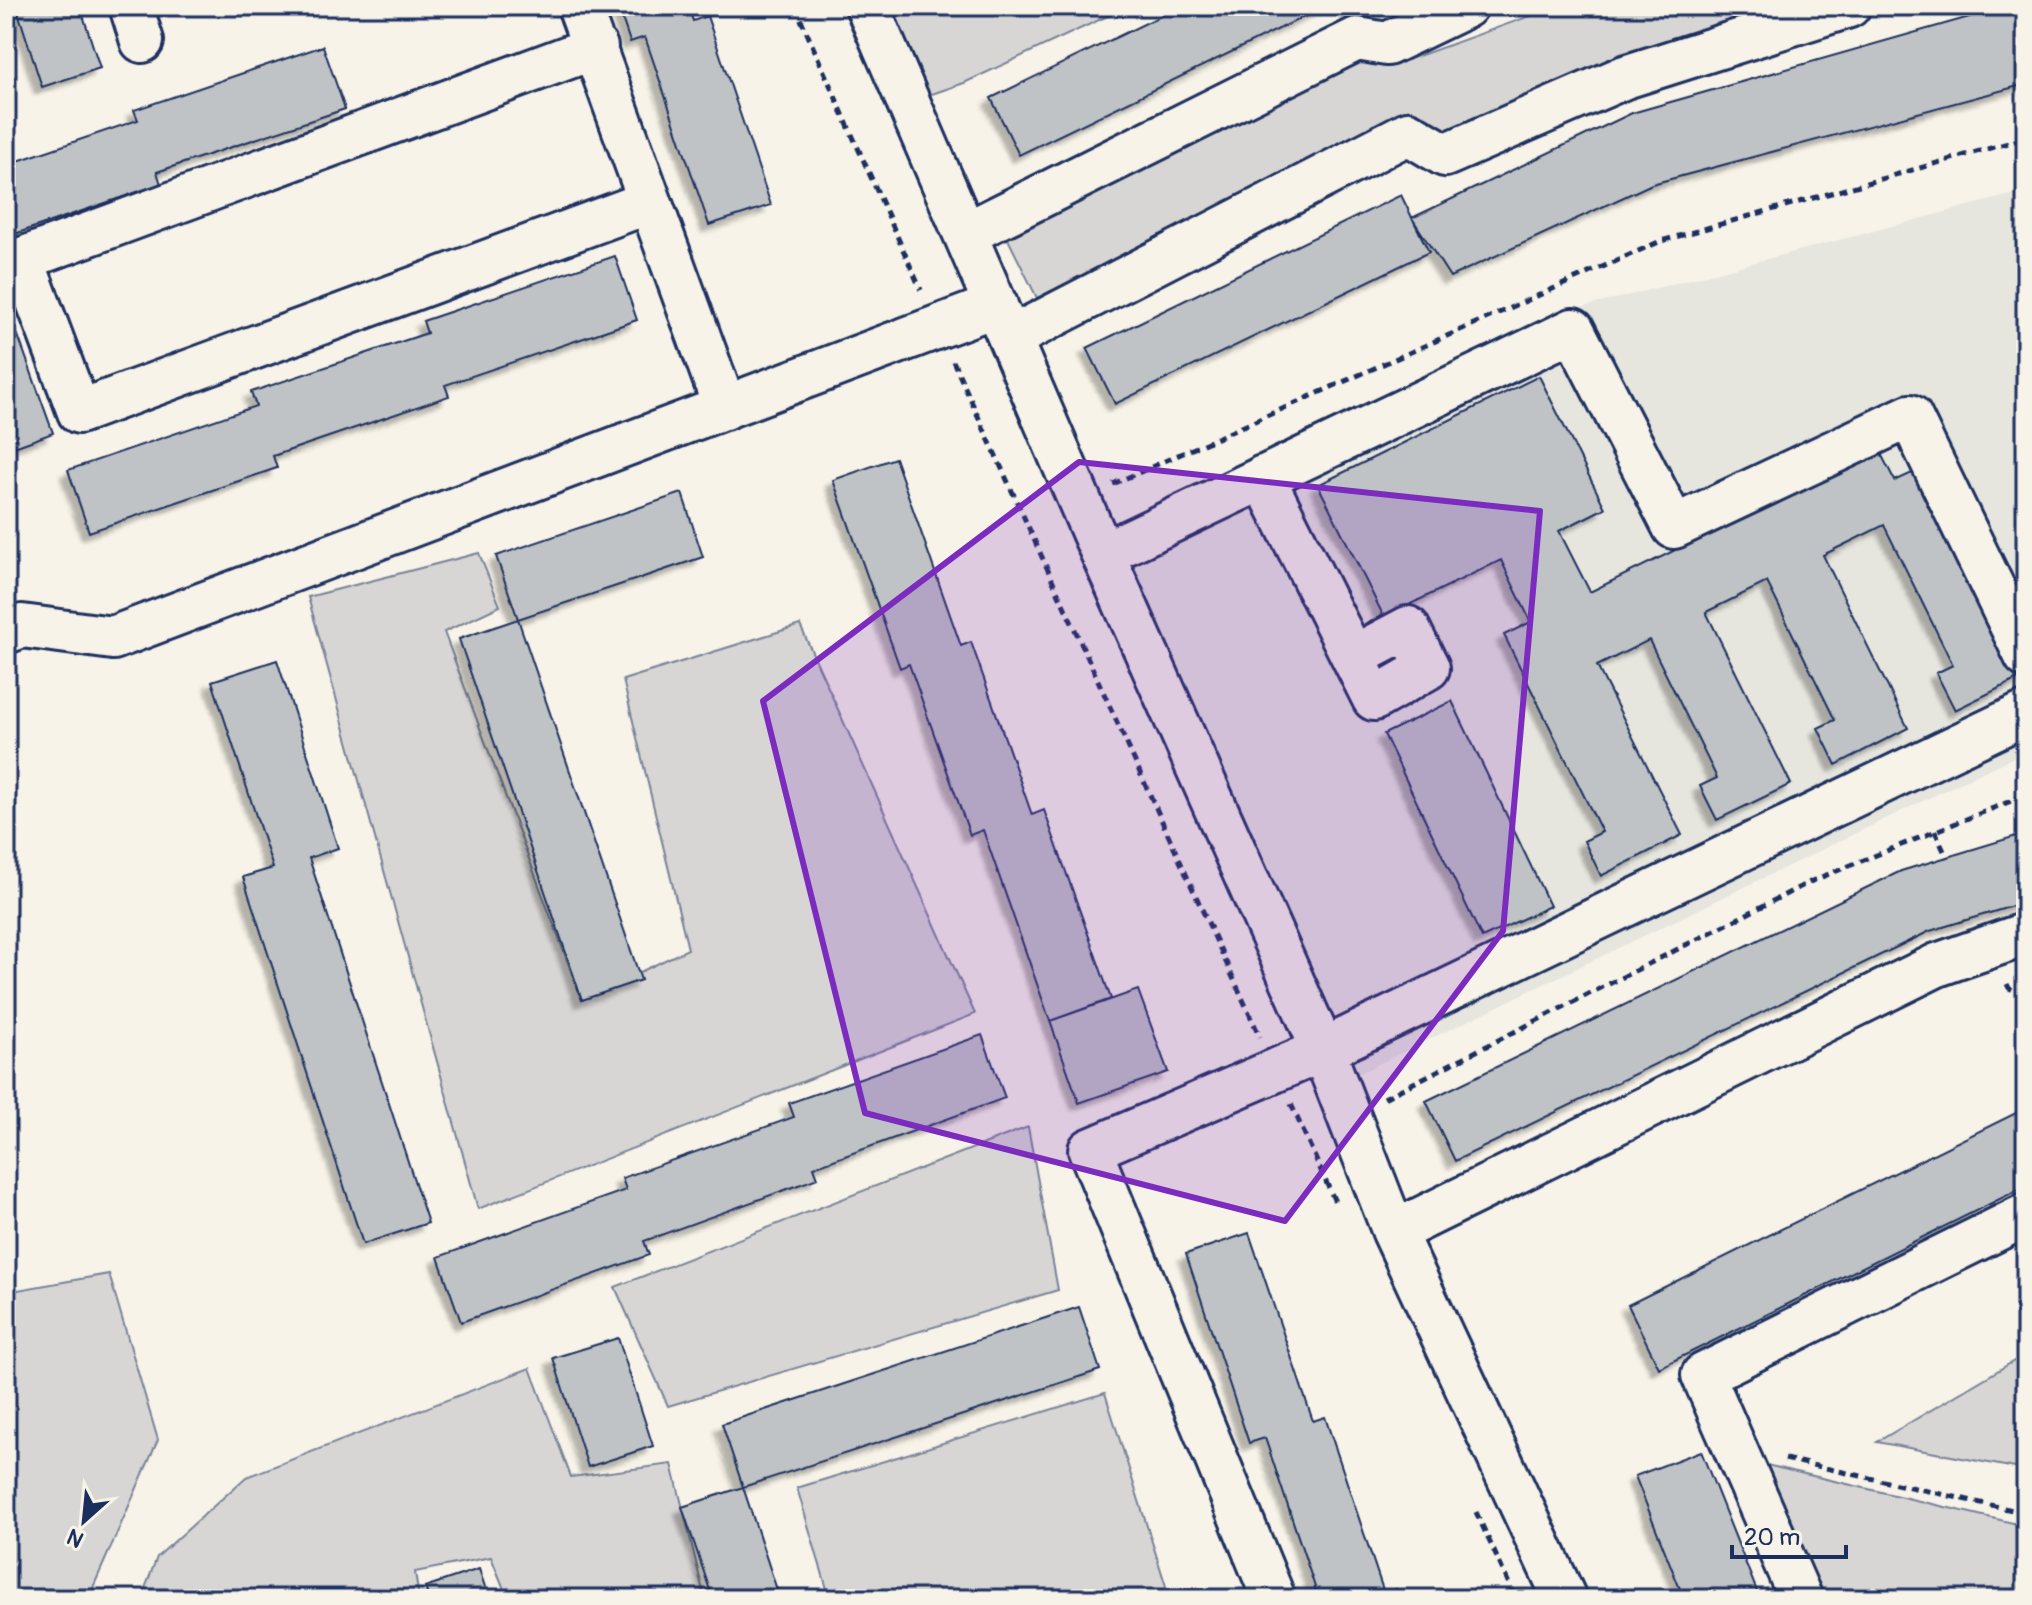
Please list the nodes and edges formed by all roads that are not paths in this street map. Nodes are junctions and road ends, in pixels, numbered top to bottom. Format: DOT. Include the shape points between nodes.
graph roads {
  1 [pos="579,6"];
  2 [pos="867,6"];
  3 [pos="1466,6"];
  4 [pos="1849,6"];
  5 [pos="596,47"];
  6 [pos="649,202"];
  7 [pos="965,234"];
  8 [pos="1003,322"];
  9 [pos="725,408"];
  10 [pos="1263,477"];
  11 [pos="1103,554"];
  12 [pos="6,632"];
  13 [pos="2026,656"];
  14 [pos="1353,657"];
  15 [pos="2026,713"];
  16 [pos="2026,934"];
  17 [pos="1323,1050"];
  18 [pos="2026,1215"];
  19 [pos="1394,1232"];
  20 [pos="1274,1599"];
  21 [pos="1565,1599"];
  22 [pos="1801,1599"];
  1 -- 5 [label="street"];
  2 -- 7 [label="street"];
  3 -- 7 [label="street" via="1387,44 1357,39"];
  4 -- 8 [label="street" via="1625,77 1445,155 1408,133"];
  5 -- 6 [label="street"];
  5 -- 6 [label="street" via="22,259 79,412"];
  6 -- 9 [label="street"];
  7 -- 8 [label="street"];
  8 -- 9 [label="street" via="938,328"];
  8 -- 11 [label="street"];
  9 -- 12 [label="street" via="113,638 22,626"];
  10 -- 11 [label="street"];
  10 -- 13 [label="street" via="1573,330 1674,527 1910,416"];
  10 -- 14 [label="street"];
  11 -- 17 [label="street"];
  15 -- 17 [label="street"];
  16 -- 19 [label="street" via="1937,965"];
  17 -- 19 [label="street"];
  17 -- 20 [label="street" via="1090,1150"];
  18 -- 22 [label="street" via="1703,1375"];
  19 -- 21 [label="street"];
}
